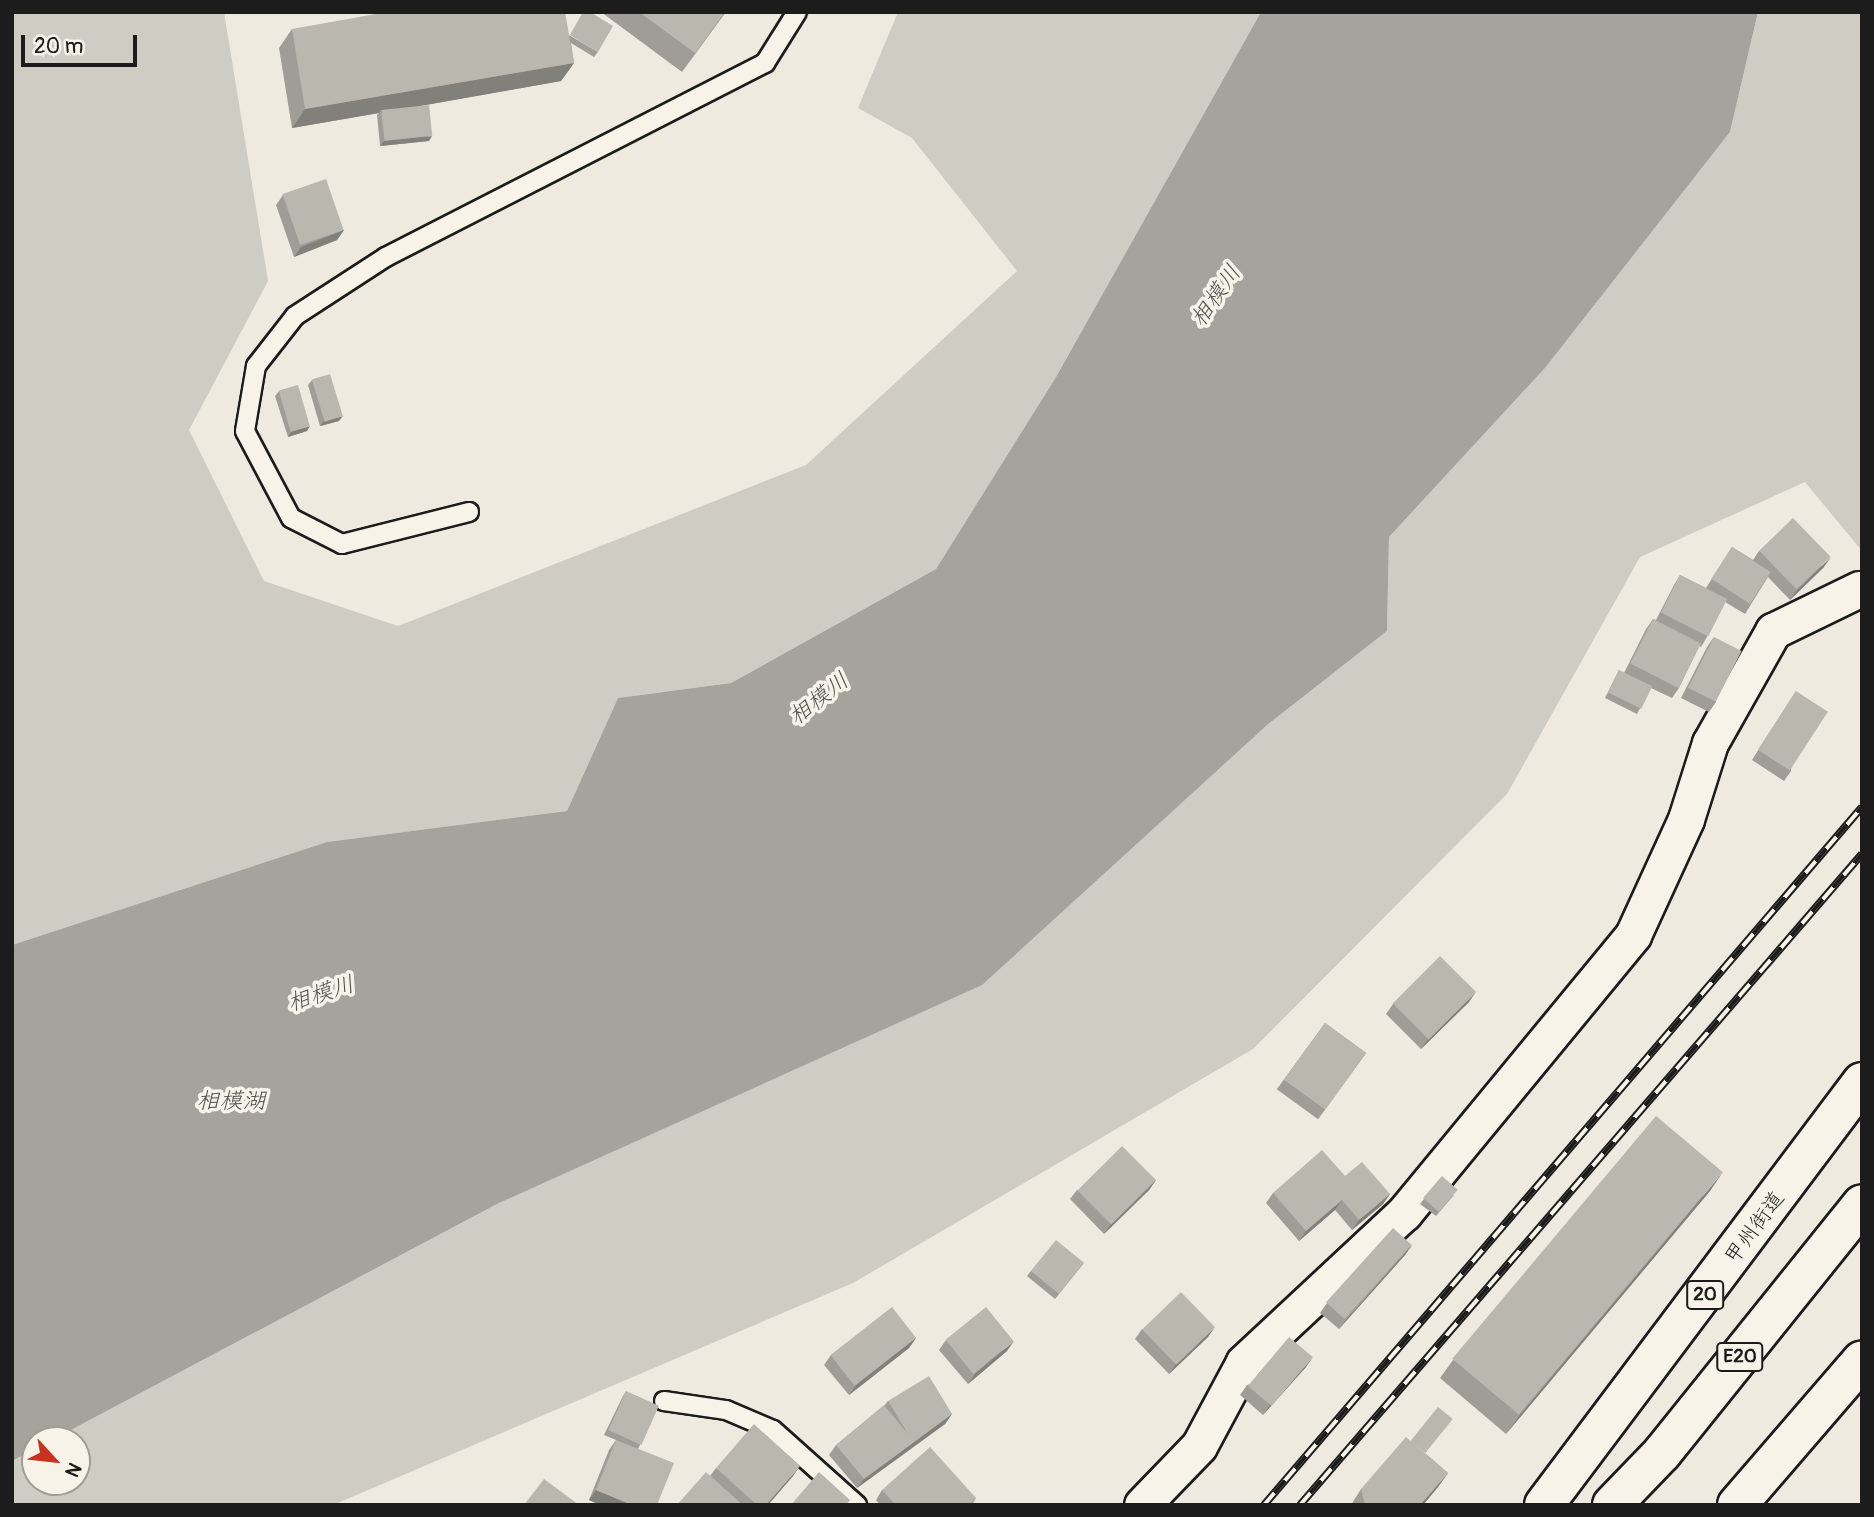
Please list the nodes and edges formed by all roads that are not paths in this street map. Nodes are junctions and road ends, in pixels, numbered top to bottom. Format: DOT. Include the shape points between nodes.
graph roads {
  1 [pos="797,12"];
  2 [pos="469,512"];
  3 [pos="1859,589"];
  4 [pos="1862,1082"];
  5 [pos="1862,1204"];
  6 [pos="1862,1360"];
  7 [pos="664,1401"];
  8 [pos="857,1505"];
  9 [pos="1142,1505"];
  10 [pos="1544,1505"];
  11 [pos="1612,1505"];
  12 [pos="1737,1505"];
  1 -- 2 [label="lane" via="765,63 386,257 295,316 256,366 245,431 291,518 342,544"];
  3 -- 9 [label="street" via="1773,631 1710,743 1686,819 1633,935 1404,1213 1244,1362 1199,1446"];
  4 -- 10 [label="highway, 甲州街道 / 20"];
  5 -- 11 [label="highway, E20" via="1662,1453"];
  6 -- 12 [label="highway"];
  7 -- 8 [label="lane" via="726,1410 773,1430"];
}
